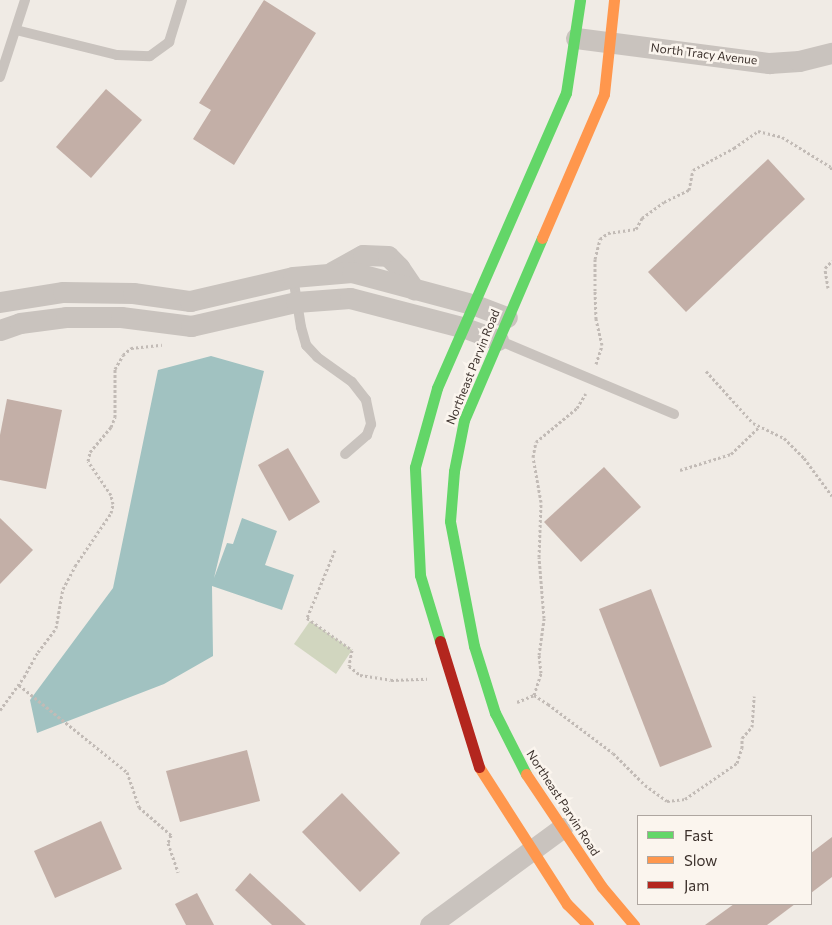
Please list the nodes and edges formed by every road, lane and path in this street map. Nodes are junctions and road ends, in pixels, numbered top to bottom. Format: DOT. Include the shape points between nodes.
graph roads {
  1 [pos="25,0"];
  2 [pos="182,0"];
  3 [pos="580,0"];
  4 [pos="614,0"];
  5 [pos="16,30"];
  6 [pos="576,38"];
  7 [pos="611,42"];
  8 [pos="832,53"];
  9 [pos="0,77"];
  10 [pos="832,171"];
  11 [pos="832,261"];
  12 [pos="293,277"];
  13 [pos="407,287"];
  14 [pos="828,288"];
  15 [pos="0,302"];
  16 [pos="296,302"];
  17 [pos="475,305"];
  18 [pos="395,309"];
  19 [pos="507,317"];
  20 [pos="464,328"];
  21 [pos="0,330"];
  22 [pos="498,340"];
  23 [pos="164,345"];
  24 [pos="706,371"];
  25 [pos="592,379"];
  26 [pos="674,414"];
  27 [pos="760,426"];
  28 [pos="345,454"];
  29 [pos="680,470"];
  30 [pos="832,496"];
  31 [pos="336,550"];
  32 [pos="435,678"];
  33 [pos="19,684"];
  34 [pos="534,695"];
  35 [pos="754,696"];
  36 [pos="513,703"];
  37 [pos="0,710"];
  38 [pos="562,828"];
  39 [pos="531,851"];
  40 [pos="178,872"];
  41 [pos="430,925"];
  42 [pos="588,925"];
  43 [pos="634,925"];
  1 -- 5 [label="lane"];
  2 -- 5 [label="lane" via="169,42 150,56 118,55"];
  3 -- 6 [label="main road, Northeast Parvin Road"];
  4 -- 7 [label="main road, Northeast Parvin Road"];
  5 -- 9 [label="lane"];
  6 -- 7 [label="street, North Tracy Avenue"];
  6 -- 17 [label="main road, Northeast Parvin Road" via="566,93"];
  7 -- 8 [label="street, North Tracy Avenue" via="770,62 799,61"];
  7 -- 19 [label="main road, Northeast Parvin Road" via="604,94 570,179"];
  10 -- 25 [label="path" via="782,137 758,131 693,170 688,190 642,218 636,229 608,233 600,239 595,259 595,291 596,319 602,346"];
  11 -- 14 [label="path" via="826,268"];
  12 -- 13 [label="street" via="327,274 363,255 388,256 399,267"];
  12 -- 15 [label="street" via="190,301 133,293 63,292"];
  12 -- 16 [label="lane"];
  13 -- 17 [label="street"];
  13 -- 18 [label="street"];
  16 -- 18 [label="street" via="350,298"];
  16 -- 21 [label="street" via="190,326 121,317 66,317 20,323"];
  16 -- 28 [label="lane" via="306,345 352,382 366,400 371,424 367,436"];
  17 -- 19 [label="street"];
  17 -- 20 [label="main road, Northeast Parvin Road"];
  18 -- 20 [label="street"];
  19 -- 22 [label="main road, Northeast Parvin Road"];
  20 -- 22 [label="street"];
  20 -- 39 [label="main road, Northeast Parvin Road" via="437,388 415,467 420,575 478,766"];
  22 -- 25 [label="lane"];
  22 -- 38 [label="main road, Northeast Parvin Road" via="464,420 454,472 450,521 474,646 495,713 522,769"];
  23 -- 33 [label="path" via="131,348 115,369 115,417 111,427 90,452 88,461 105,483 114,504 63,589 56,628"];
  24 -- 27 [label="path"];
  25 -- 26 [label="lane"];
  25 -- 34 [label="path" via="577,408 536,442 533,457 541,502 539,557 544,618 538,655 541,673"];
  27 -- 29 [label="path" via="732,454"];
  27 -- 30 [label="path" via="784,438 804,458"];
  31 -- 32 [label="path" via="308,618 352,650 348,666 360,675 416,681"];
  33 -- 37 [label="path"];
  33 -- 40 [label="path" via="126,772 139,807 171,836 168,843"];
  34 -- 35 [label="path" via="606,748 667,801 686,799 737,763 742,738 752,727"];
  34 -- 36 [label="path"];
  38 -- 39 [label="street"];
  38 -- 43 [label="main road, Northeast Parvin Road" via="602,887"];
  39 -- 41 [label="street"];
  39 -- 42 [label="main road, Northeast Parvin Road" via="567,904"];
}
